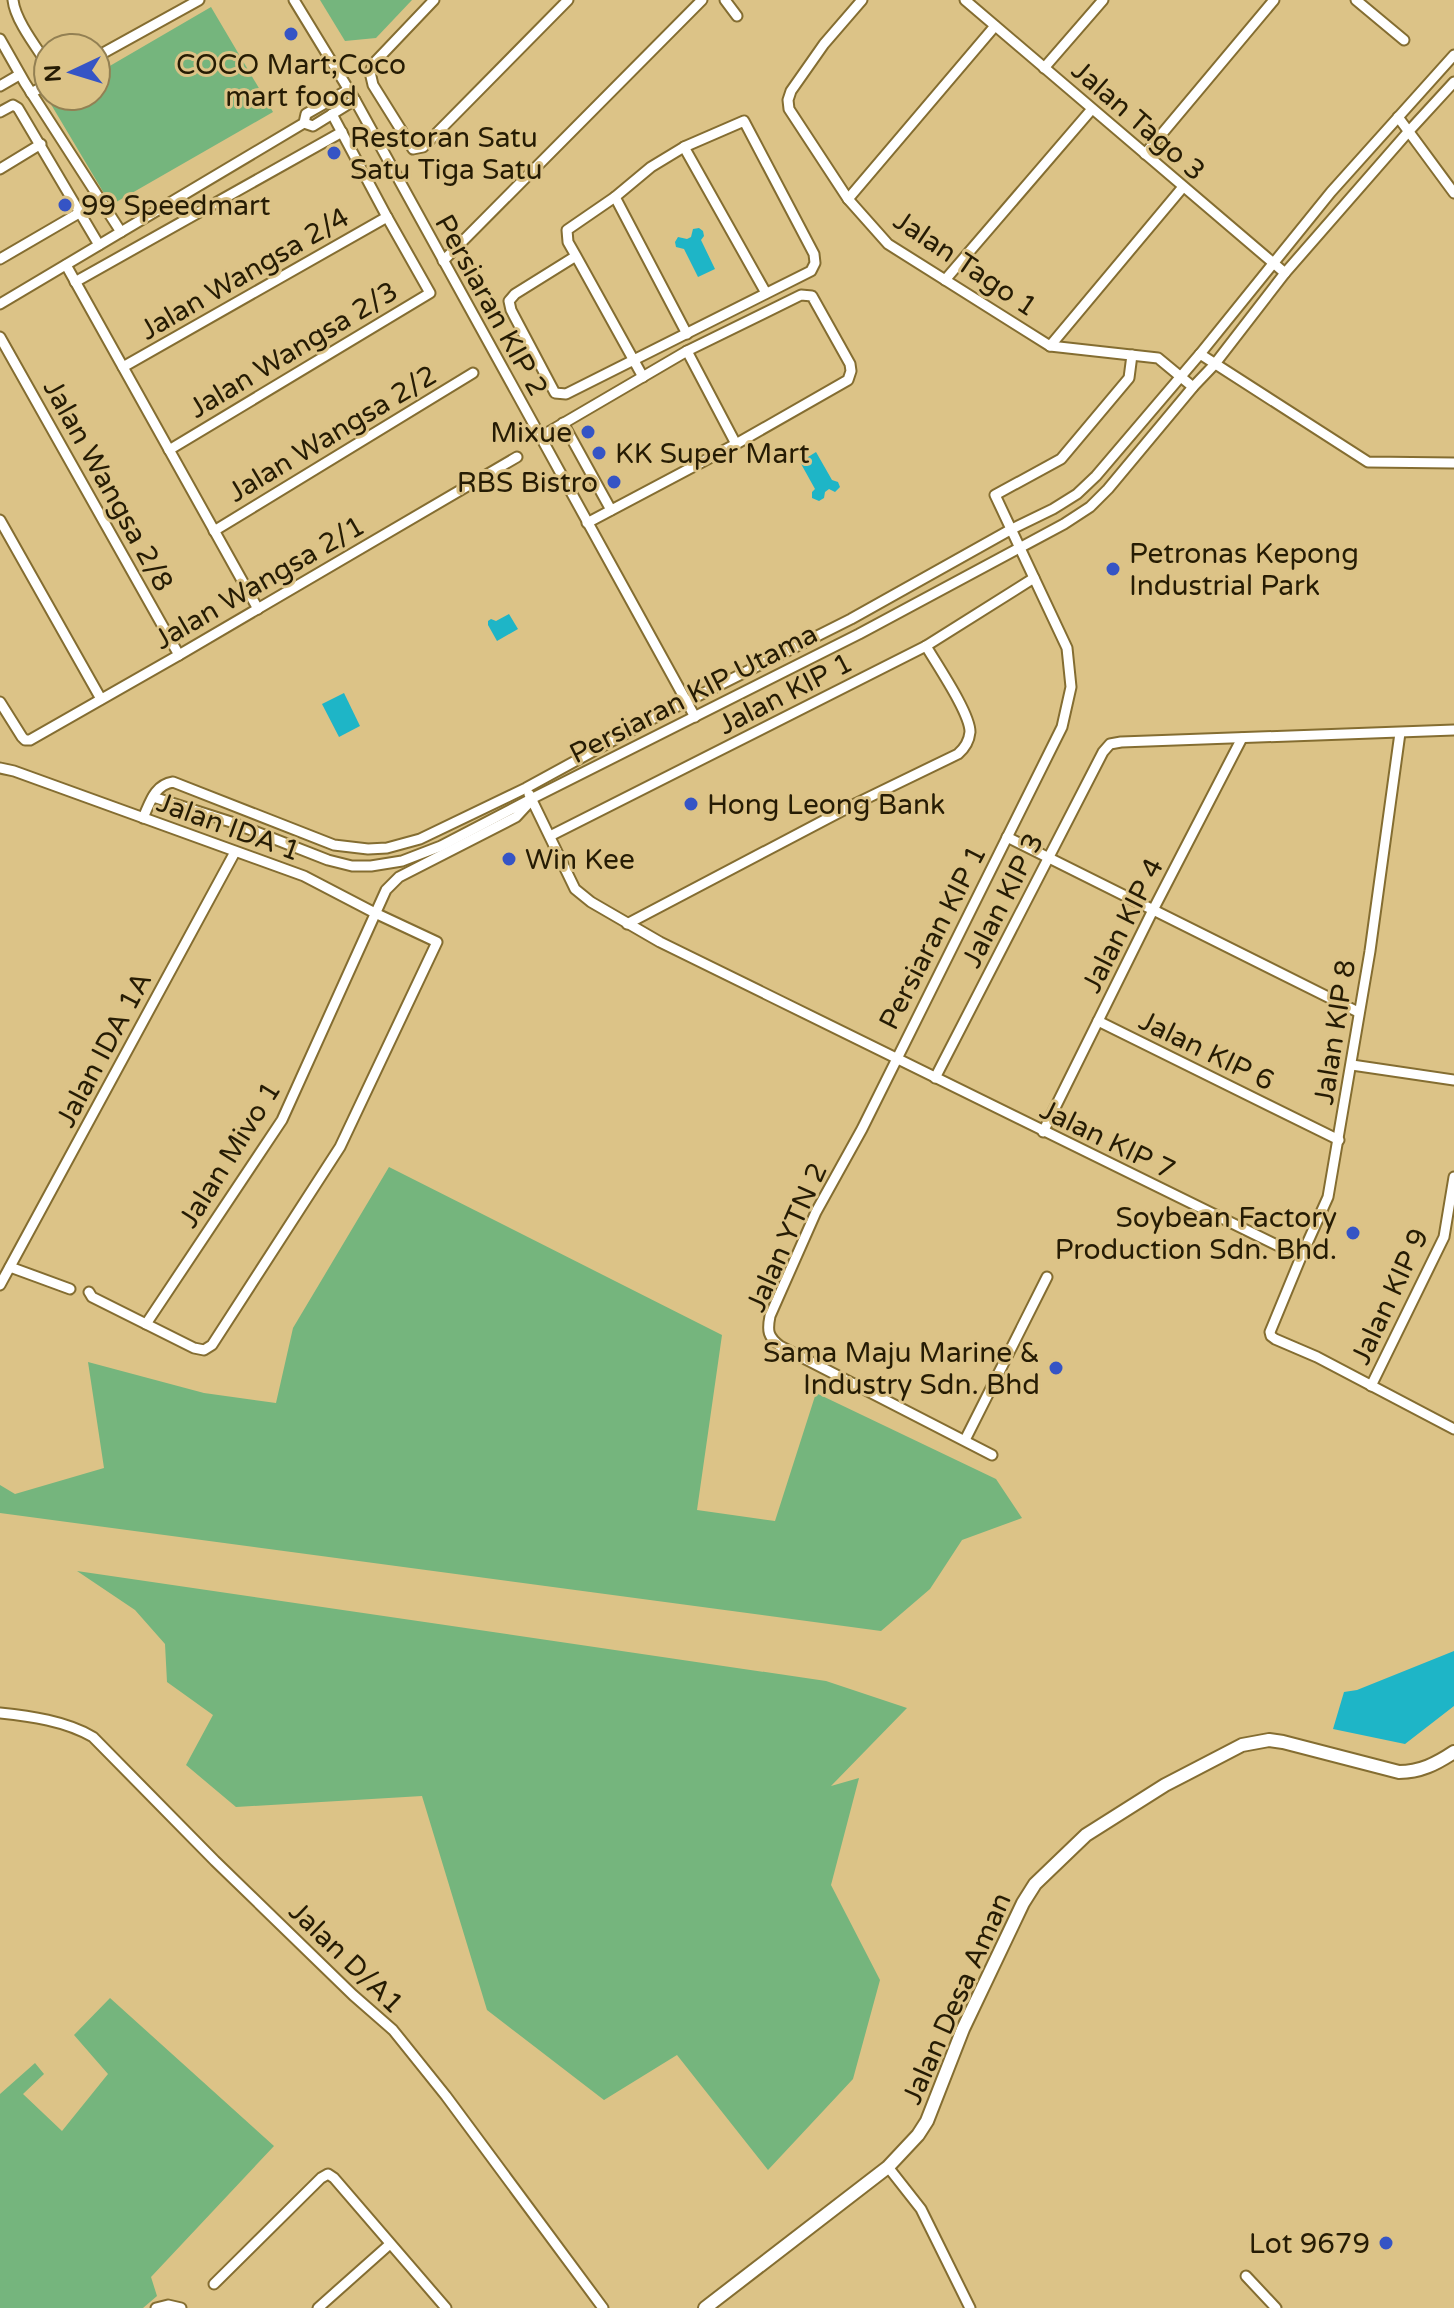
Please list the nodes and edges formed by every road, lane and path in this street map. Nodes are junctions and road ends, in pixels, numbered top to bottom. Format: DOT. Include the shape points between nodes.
graph roads {
  1 [pos="13,0"];
  2 [pos="199,0"];
  3 [pos="294,0"];
  4 [pos="434,0"];
  5 [pos="568,0"];
  6 [pos="702,0"];
  7 [pos="725,0"];
  8 [pos="862,0"];
  9 [pos="965,0"];
  10 [pos="1103,0"];
  11 [pos="1274,0"];
  12 [pos="1356,0"];
  13 [pos="737,16"];
  14 [pos="995,26"];
  15 [pos="0,39"];
  16 [pos="32,39"];
  17 [pos="1404,40"];
  18 [pos="112,48"];
  19 [pos="1454,55"];
  20 [pos="1044,68"];
  21 [pos="19,75"];
  22 [pos="1454,82"];
  23 [pos="0,86"];
  24 [pos="348,90"];
  25 [pos="31,93"];
  26 [pos="355,100"];
  27 [pos="1092,109"];
  28 [pos="0,112"];
  29 [pos="332,114"];
  30 [pos="1398,117"];
  31 [pos="304,123"];
  32 [pos="1409,131"];
  33 [pos="342,132"];
  34 [pos="41,144"];
  35 [pos="684,147"];
  36 [pos="1145,154"];
  37 [pos="0,169"];
  38 [pos="1183,187"];
  39 [pos="1454,193"];
  40 [pos="615,197"];
  41 [pos="848,199"];
  42 [pos="79,213"];
  43 [pos="387,217"];
  44 [pos="121,232"];
  45 [pos="99,245"];
  46 [pos="576,256"];
  47 [pos="0,259"];
  48 [pos="443,261"];
  49 [pos="1272,263"];
  50 [pos="66,265"];
  51 [pos="1285,273"];
  52 [pos="945,280"];
  53 [pos="75,282"];
  54 [pos="766,293"];
  55 [pos="0,304"];
  56 [pos="687,334"];
  57 [pos="0,337"];
  58 [pos="1050,346"];
  59 [pos="687,351"];
  60 [pos="1200,354"];
  61 [pos="1132,355"];
  62 [pos="633,359"];
  63 [pos="1214,365"];
  64 [pos="123,367"];
  65 [pos="616,368"];
  66 [pos="473,373"];
  67 [pos="1180,375"];
  68 [pos="643,377"];
  69 [pos="627,386"];
  70 [pos="1193,387"];
  71 [pos="563,423"];
  72 [pos="540,437"];
  73 [pos="736,444"];
  74 [pos="169,450"];
  75 [pos="517,457"];
  76 [pos="1454,463"];
  77 [pos="611,510"];
  78 [pos="0,520"];
  79 [pos="587,523"];
  80 [pos="1010,530"];
  81 [pos="214,531"];
  82 [pos="1019,547"];
  83 [pos="1034,578"];
  84 [pos="258,609"];
  85 [pos="926,646"];
  86 [pos="179,655"];
  87 [pos="101,699"];
  88 [pos="686,701"];
  89 [pos="0,702"];
  90 [pos="695,717"];
  91 [pos="1454,730"];
  92 [pos="1400,733"];
  93 [pos="1242,738"];
  94 [pos="0,768"];
  95 [pos="526,788"];
  96 [pos="153,797"];
  97 [pos="531,799"];
  98 [pos="143,818"];
  99 [pos="550,836"];
  100 [pos="1007,837"];
  101 [pos="387,848"];
  102 [pos="235,852"];
  103 [pos="1048,858"];
  104 [pos="388,864"];
  105 [pos="1153,910"];
  106 [pos="375,913"];
  107 [pos="627,924"];
  108 [pos="1358,1012"];
  109 [pos="1098,1021"];
  110 [pos="896,1059"];
  111 [pos="1352,1065"];
  112 [pos="935,1078"];
  113 [pos="1454,1080"];
  114 [pos="1043,1132"];
  115 [pos="1339,1140"];
  116 [pos="1454,1177"];
  117 [pos="1301,1257"];
  118 [pos="5,1270"];
  119 [pos="1047,1277"];
  120 [pos="0,1285"];
  121 [pos="70,1289"];
  122 [pos="89,1292"];
  123 [pos="146,1324"];
  124 [pos="1371,1386"];
  125 [pos="1454,1429"];
  126 [pos="965,1440"];
  127 [pos="992,1455"];
  128 [pos="0,1713"];
  129 [pos="1454,1752"];
  130 [pos="888,2167"];
  131 [pos="390,2244"];
  132 [pos="1246,2276"];
  133 [pos="214,2284"];
  134 [pos="443,2304"];
  135 [pos="157,2308"];
  136 [pos="181,2308"];
  137 [pos="318,2308"];
  138 [pos="432,2308"];
  139 [pos="603,2308"];
  140 [pos="705,2308"];
  141 [pos="970,2308"];
  142 [pos="1276,2308"];
  1 -- 16 [label="street"];
  2 -- 18 [label="street"];
  3 -- 24 [label="street, Persiaran KIP 2"];
  4 -- 5 [label="street" via="370,72 409,146 417,149"];
  6 -- 48 [label="street"];
  7 -- 13 [label="street"];
  8 -- 41 [label="street, Jalan Tago 1" via="824,44 788,100"];
  9 -- 14 [label="street, Jalan Tago 3"];
  10 -- 20 [label="street"];
  11 -- 36 [label="street"];
  12 -- 17 [label="street"];
  14 -- 20 [label="street, Jalan Tago 3"];
  14 -- 41 [label="street"];
  15 -- 21 [label="street"];
  19 -- 30 [label="street"];
  20 -- 27 [label="street, Jalan Tago 3"];
  21 -- 23 [label="street"];
  21 -- 25 [label="street"];
  22 -- 32 [label="street"];
  24 -- 26 [label="street, Persiaran KIP 2"];
  24 -- 31 [label="street" via="306,114"];
  25 -- 44 [label="street"];
  26 -- 29 [label="street"];
  26 -- 48 [label="street, Persiaran KIP 2"];
  27 -- 36 [label="street, Jalan Tago 3"];
  27 -- 52 [label="street"];
  28 -- 34 [label="street" via="16,105"];
  29 -- 31 [label="street" via="313,126"];
  29 -- 33 [label="street, Jalan Wangsa 2/3"];
  30 -- 32 [label="street"];
  30 -- 49 [label="street"];
  31 -- 44 [label="street"];
  32 -- 39 [label="street"];
  32 -- 51 [label="street"];
  33 -- 43 [label="street, Jalan Wangsa 2/3"];
  33 -- 53 [label="street"];
  34 -- 37 [label="street"];
  34 -- 42 [label="street"];
  35 -- 40 [label="street"];
  35 -- 54 [label="street"];
  35 -- 54 [label="street" via="744,121 814,254 811,271"];
  36 -- 38 [label="street, Jalan Tago 3"];
  38 -- 49 [label="street, Jalan Tago 3"];
  38 -- 58 [label="street"];
  40 -- 46 [label="street" via="567,230"];
  40 -- 56 [label="street"];
  41 -- 52 [label="street, Jalan Tago 1" via="888,244"];
  42 -- 45 [label="street"];
  42 -- 47 [label="street"];
  43 -- 64 [label="street, Jalan Wangsa 2/4"];
  43 -- 74 [label="street, Jalan Wangsa 2/3" via="430,293"];
  44 -- 45 [label="street"];
  45 -- 50 [label="street"];
  46 -- 62 [label="street"];
  46 -- 65 [label="street" via="515,294 509,305 555,393 566,394"];
  48 -- 72 [label="street, Persiaran KIP 2"];
  49 -- 51 [label="street, Jalan Tago 3"];
  49 -- 60 [label="street"];
  50 -- 53 [label="street"];
  50 -- 55 [label="street"];
  51 -- 63 [label="street"];
  52 -- 58 [label="street, Jalan Tago 1"];
  53 -- 64 [label="street"];
  54 -- 56 [label="street"];
  56 -- 62 [label="street"];
  57 -- 86 [label="street, Jalan Wangsa 2/8"];
  58 -- 61 [label="street, Jalan Tago 1"];
  59 -- 68 [label="street"];
  59 -- 73 [label="street"];
  59 -- 73 [label="street" via="801,295 812,296 850,364 848,380"];
  60 -- 63 [label="street"];
  60 -- 67 [label="street"];
  61 -- 67 [label="street, Jalan Tago 1" via="1158,358"];
  61 -- 80 [label="street, Persiaran KIP 1" via="1129,378 1061,459 995,495"];
  62 -- 65 [label="street"];
  62 -- 68 [label="street"];
  63 -- 70 [label="street"];
  63 -- 76 [label="street" via="1368,462"];
  64 -- 74 [label="street"];
  65 -- 69 [label="street"];
  66 -- 81 [label="street, Jalan Wangsa 2/2"];
  67 -- 70 [label="street, Jalan Tago 1"];
  67 -- 80 [label="street, Persiaran KIP Utama" via="1077,494"];
  68 -- 69 [label="street"];
  69 -- 71 [label="street"];
  70 -- 82 [label="street, Persiaran KIP Utama" via="1090,507"];
  71 -- 72 [label="street"];
  71 -- 77 [label="street"];
  72 -- 79 [label="street, Persiaran KIP 2"];
  73 -- 77 [label="street"];
  74 -- 81 [label="street"];
  75 -- 84 [label="street, Jalan Wangsa 2/1"];
  77 -- 79 [label="street"];
  78 -- 87 [label="street"];
  79 -- 88 [label="street, Persiaran KIP 2"];
  80 -- 82 [label="street, Persiaran KIP 1"];
  80 -- 88 [label="street, Persiaran KIP Utama" via="851,619"];
  81 -- 84 [label="street"];
  82 -- 83 [label="street, Persiaran KIP 1"];
  82 -- 90 [label="street, Persiaran KIP Utama"];
  83 -- 85 [label="street, Jalan KIP 1"];
  83 -- 100 [label="street, Persiaran KIP 1" via="1067,648 1071,687 1062,727"];
  84 -- 86 [label="street, Jalan Wangsa 2/1"];
  85 -- 99 [label="street, Jalan KIP 1"];
  85 -- 107 [label="street" via="968,723 965,748"];
  86 -- 87 [label="street, Jalan Wangsa 2/1"];
  87 -- 89 [label="street, Jalan Wangsa 2/1" via="30,740 22,737"];
  88 -- 90 [label="street, Persiaran KIP 2"];
  88 -- 95 [label="street, Persiaran KIP Utama"];
  90 -- 97 [label="street, Persiaran KIP Utama"];
  91 -- 92 [label="street"];
  92 -- 93 [label="street"];
  92 -- 108 [label="street, Jalan KIP 8"];
  93 -- 103 [label="street, Jalan KIP 3" via="1110,744"];
  93 -- 105 [label="street, Jalan KIP 4"];
  94 -- 98 [label="street, Jalan IDA 1"];
  95 -- 97 [label="street, Persiaran KIP 1"];
  95 -- 101 [label="street, Persiaran KIP Utama" via="420,839"];
  96 -- 98 [label="street"];
  96 -- 101 [label="street, Persiaran KIP Utama" via="173,782 334,845"];
  96 -- 104 [label="street, Persiaran KIP Utama" via="328,860 352,866"];
  97 -- 99 [label="street, Persiaran KIP 1"];
  97 -- 104 [label="street, Persiaran KIP Utama" via="441,846"];
  97 -- 106 [label="street, Jalan Mivo 1" via="516,817 399,877"];
  98 -- 102 [label="street, Jalan IDA 1"];
  99 -- 107 [label="street, Persiaran KIP 1" via="575,889"];
  100 -- 103 [label="street"];
  100 -- 110 [label="street, Persiaran KIP 1"];
  101 -- 104 [label="street"];
  102 -- 106 [label="street, Jalan IDA 1" via="304,876"];
  102 -- 118 [label="street, Jalan IDA 1A"];
  103 -- 105 [label="street"];
  103 -- 112 [label="street, Jalan KIP 3"];
  105 -- 108 [label="street"];
  105 -- 109 [label="street, Jalan KIP 4"];
  106 -- 123 [label="street, Jalan Mivo 1" via="282,1120"];
  106 -- 123 [label="street, Jalan IDA 1" via="437,942 340,1147 209,1348 199,1350"];
  107 -- 110 [label="street, Persiaran KIP 1"];
  108 -- 111 [label="street, Jalan KIP 8"];
  109 -- 114 [label="street, Jalan KIP 4"];
  109 -- 115 [label="street, Jalan KIP 6"];
  110 -- 112 [label="street, Jalan KIP 7"];
  110 -- 126 [label="street, Jalan YTN 2" via="816,1212 767,1329 780,1346"];
  111 -- 113 [label="street"];
  111 -- 115 [label="street, Jalan KIP 8"];
  112 -- 114 [label="street, Jalan KIP 7"];
  114 -- 117 [label="street, Jalan KIP 7"];
  115 -- 117 [label="street, Jalan KIP 8" via="1328,1197"];
  116 -- 124 [label="street, Jalan KIP 9" via="1444,1237"];
  117 -- 124 [label="street, Jalan KIP 8" via="1271,1336"];
  118 -- 120 [label="street, Jalan IDA 1A"];
  118 -- 121 [label="street"];
  119 -- 126 [label="street"];
  122 -- 123 [label="street"];
  124 -- 125 [label="street"];
  126 -- 127 [label="street, Jalan YTN 2"];
  128 -- 139 [label="street, Jalan D/A1" via="81,1729 93,1737 393,2030"];
  129 -- 130 [label="street, Jalan Desa Aman" via="1423,1769 1399,1772 1283,1742 1254,1741 1165,1785 1086,1835 1035,1884 1023,1903 963,2029 927,2121"];
  130 -- 140 [label="street, Jalan Desa Aman"];
  130 -- 141 [label="street" via="921,2209"];
  131 -- 133 [label="street" via="328,2174"];
  131 -- 134 [label="street"];
  131 -- 137 [label="street"];
  132 -- 142 [label="street"];
  134 -- 138 [label="street"];
  135 -- 136 [label="street"];
}
